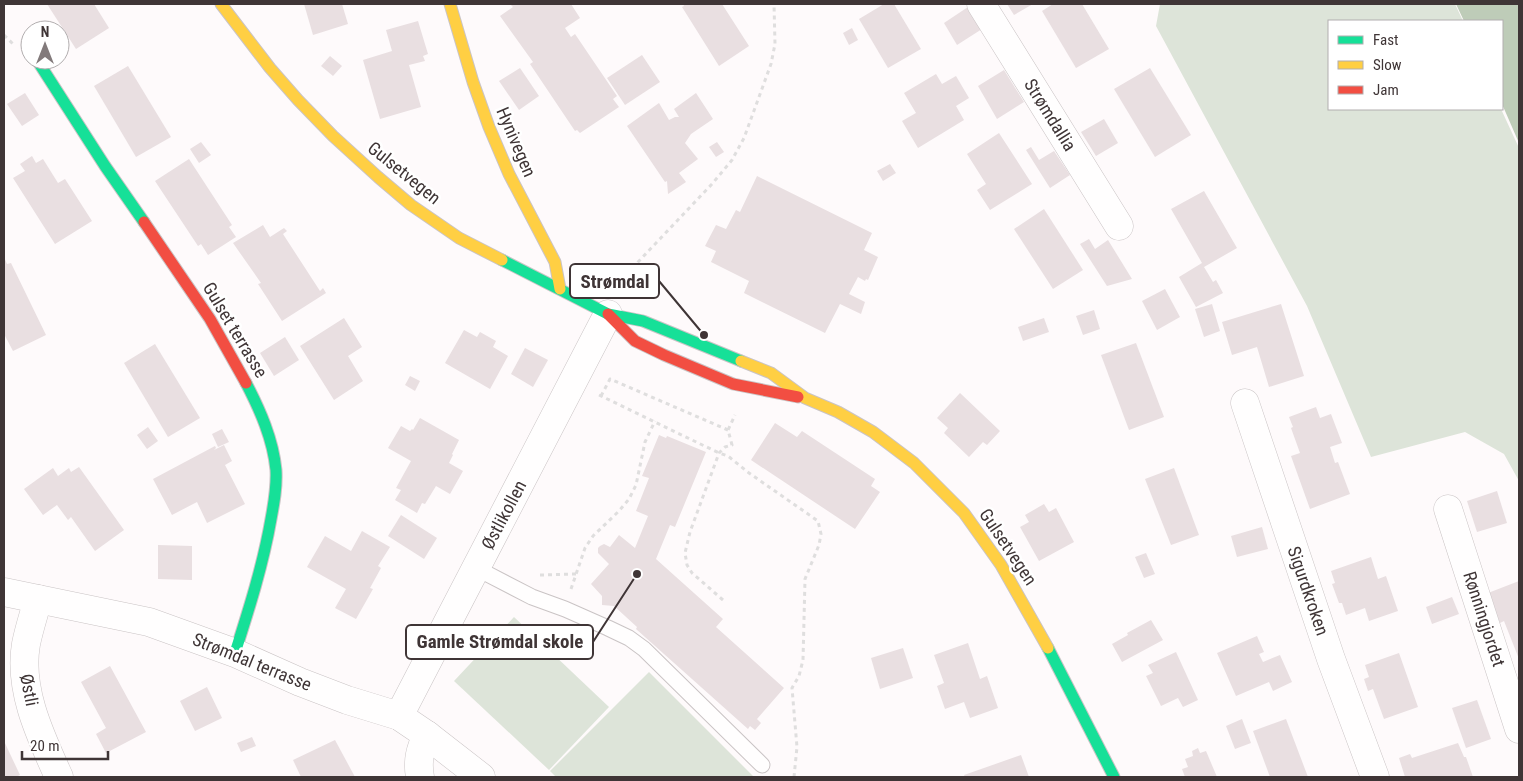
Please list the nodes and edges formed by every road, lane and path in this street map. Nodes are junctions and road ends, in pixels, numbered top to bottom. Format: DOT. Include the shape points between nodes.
graph roads {
  1 [pos="221,4"];
  2 [pos="450,4"];
  3 [pos="774,4"];
  4 [pos="981,4"];
  5 [pos="43,70"];
  6 [pos="1119,226"];
  7 [pos="560,289"];
  8 [pos="608,314"];
  9 [pos="573,382"];
  10 [pos="602,396"];
  11 [pos="805,398"];
  12 [pos="1245,403"];
  13 [pos="735,415"];
  14 [pos="655,421"];
  15 [pos="728,430"];
  16 [pos="719,453"];
  17 [pos="1448,508"];
  18 [pos="476,568"];
  19 [pos="571,591"];
  20 [pos="4,592"];
  21 [pos="38,599"];
  22 [pos="723,600"];
  23 [pos="235,653"];
  24 [pos="399,716"];
  25 [pos="1519,729"];
  26 [pos="427,735"];
  27 [pos="762,765"];
  28 [pos="59,777"];
  29 [pos="420,777"];
  30 [pos="481,777"];
  31 [pos="794,777"];
  32 [pos="1114,777"];
  33 [pos="1376,777"];
  1 -- 7 [label="main road, Gulsetvegen" via="298,100 333,136 411,205 459,238"];
  2 -- 7 [label="main road, Hynivegen" via="490,127 509,174 555,262"];
  3 -- 8 [label="path" via="775,44 771,64 744,138 732,160 712,184 638,262"];
  4 -- 6 [label="street, Strømdallia"];
  5 -- 23 [label="main road, Gulset terrasse" via="115,181 194,293 238,366 268,428 275,456 276,486 270,533"];
  7 -- 8 [label="main road, Gulsetvegen"];
  8 -- 9 [label="street, Østlikollen"];
  8 -- 11 [label="main road, Gulsetvegen" via="643,321 771,373"];
  8 -- 11 [label="main road, Gulsetvegen" via="635,341 664,355 733,384"];
  9 -- 10 [label="path"];
  9 -- 18 [label="street, Østlikollen"];
  10 -- 14 [label="path"];
  10 -- 15 [label="path" via="610,379"];
  11 -- 32 [label="main road, Gulsetvegen" via="874,432 914,463 964,513 1001,565 1031,616"];
  12 -- 33 [label="street, Sigurdkroken" via="1331,659"];
  13 -- 15 [label="path"];
  14 -- 16 [label="path"];
  14 -- 19 [label="path" via="645,442 636,485 624,505 585,548"];
  15 -- 16 [label="path" via="732,445"];
  16 -- 22 [label="path" via="685,552 692,573"];
  16 -- 31 [label="path" via="728,456 818,520 819,545 805,579 803,660 792,688 797,748"];
  17 -- 25 [label="street, Rønningjordet"];
  18 -- 24 [label="street, Østlikollen"];
  18 -- 27 [label="lane" via="532,597 629,638"];
  20 -- 21 [label="street, Strømdal terrasse"];
  21 -- 23 [label="street, Strømdal terrasse" via="149,622"];
  21 -- 28 [label="street, Østli" via="26,644 24,669 42,740"];
  23 -- 24 [label="street, Strømdal terrasse" via="319,690"];
  24 -- 26 [label="street, Strømdal terrasse"];
  26 -- 29 [label="street" via="419,754"];
  26 -- 30 [label="street, Strømdal terrasse"];
}
